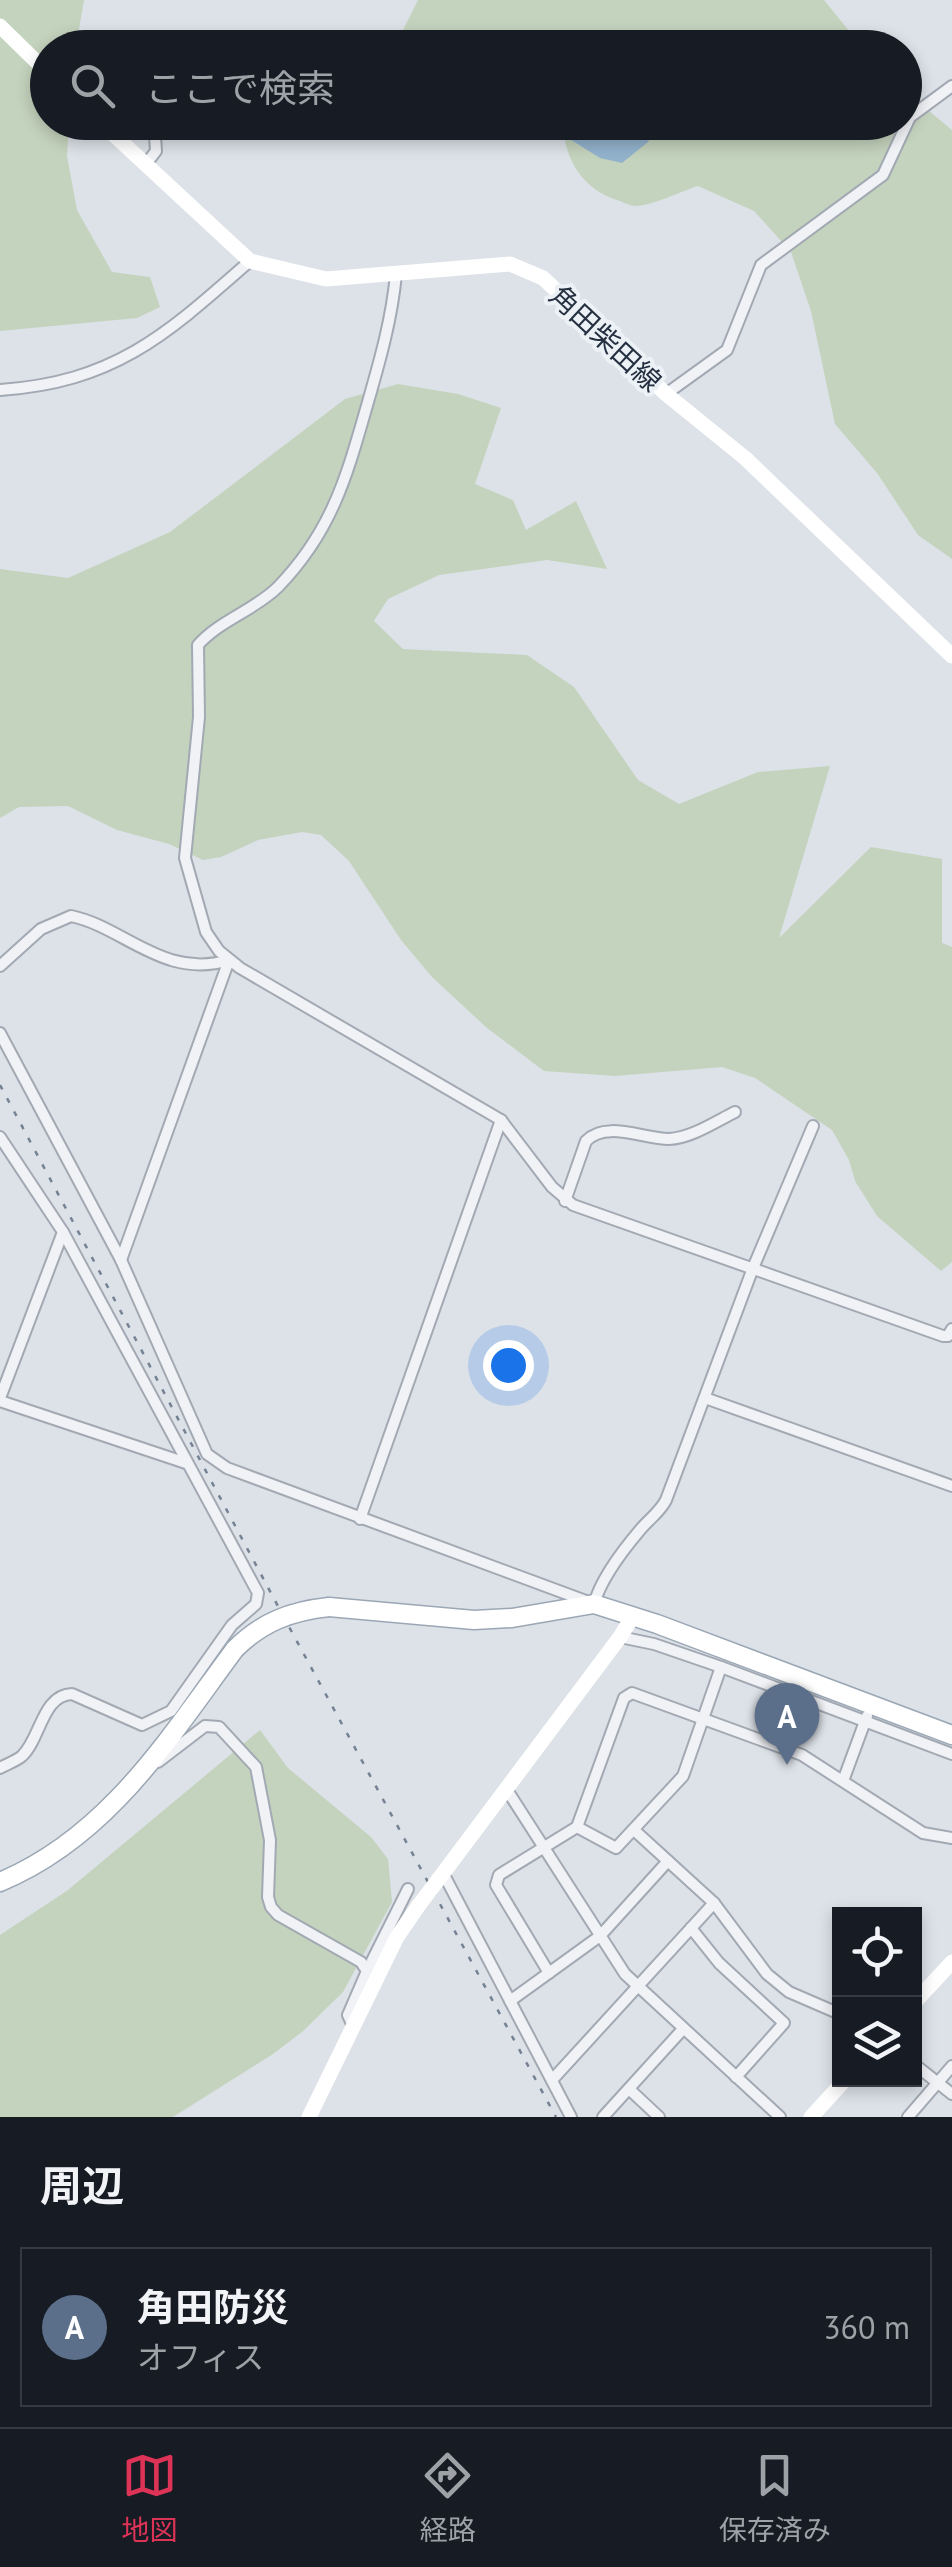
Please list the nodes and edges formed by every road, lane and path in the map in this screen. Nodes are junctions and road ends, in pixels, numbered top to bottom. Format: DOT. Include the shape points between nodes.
graph roads {
  1 [pos="0,26"];
  2 [pos="30,55"];
  3 [pos="952,86"];
  4 [pos="922,108"];
  5 [pos="120,140"];
  6 [pos="155,140"];
  7 [pos="899,140"];
  8 [pos="146,164"];
  9 [pos="250,260"];
  10 [pos="396,274"];
  11 [pos="0,390"];
  12 [pos="666,394"];
  13 [pos="952,656"];
  14 [pos="228,960"];
  15 [pos="0,966"];
  16 [pos="0,1033"];
  17 [pos="735,1112"];
  18 [pos="501,1120"];
  19 [pos="813,1126"];
  20 [pos="0,1137"];
  21 [pos="565,1200"];
  22 [pos="63,1232"];
  23 [pos="121,1260"];
  24 [pos="753,1268"];
  25 [pos="952,1329"];
  26 [pos="705,1398"];
  27 [pos="0,1399"];
  28 [pos="186,1463"];
  29 [pos="952,1486"];
  30 [pos="360,1519"];
  31 [pos="594,1604"];
  32 [pos="627,1625"];
  33 [pos="720,1667"];
  34 [pos="869,1712"];
  35 [pos="703,1719"];
  36 [pos="952,1735"];
  37 [pos="952,1754"];
  38 [pos="0,1768"];
  39 [pos="138,1779"];
  40 [pos="843,1780"];
  41 [pos="506,1790"];
  42 [pos="577,1827"];
  43 [pos="634,1830"];
  44 [pos="952,1838"];
  45 [pos="545,1847"];
  46 [pos="668,1861"];
  47 [pos="441,1876"];
  48 [pos="0,1882"];
  49 [pos="408,1888"];
  50 [pos="714,1903"];
  51 [pos="692,1928"];
  52 [pos="600,1936"];
  53 [pos="952,1962"];
  54 [pos="367,1971"];
  55 [pos="549,1973"];
  56 [pos="638,1987"];
  57 [pos="920,1997"];
  58 [pos="510,2001"];
  59 [pos="832,2011"];
  60 [pos="353,2026"];
  61 [pos="683,2029"];
  62 [pos="952,2066"];
  63 [pos="922,2071"];
  64 [pos="736,2077"];
  65 [pos="552,2080"];
  66 [pos="938,2085"];
  67 [pos="839,2087"];
  68 [pos="629,2089"];
  69 [pos="952,2094"];
  70 [pos="309,2117"];
  71 [pos="571,2117"];
  72 [pos="603,2117"];
  73 [pos="659,2117"];
  74 [pos="780,2117"];
  75 [pos="811,2117"];
  76 [pos="908,2117"];
  1 -- 2 [label="main road"];
  3 -- 4 [label="street"];
  5 -- 8 [label="main road, 角田柴田線"];
  6 -- 8 [label="street"];
  7 -- 12 [label="street" via="882,175 762,265 727,350"];
  8 -- 9 [label="main road, 角田柴田線"];
  9 -- 10 [label="main road, 角田柴田線" via="326,279"];
  9 -- 11 [label="street" via="126,358 68,382"];
  10 -- 12 [label="main road, 角田柴田線" via="510,264 543,278"];
  10 -- 14 [label="street" via="380,363 347,479 324,530 274,591 198,646 186,858 206,932"];
  12 -- 13 [label="main road, 角田柴田線" via="745,458"];
  14 -- 15 [label="street" via="170,960 71,916 40,929"];
  14 -- 18 [label="street"];
  14 -- 23 [label="street"];
  16 -- 23 [label="street"];
  17 -- 21 [label="street" via="674,1139 593,1134"];
  18 -- 21 [label="street"];
  18 -- 30 [label="street"];
  19 -- 24 [label="street"];
  20 -- 22 [label="street"];
  21 -- 24 [label="street"];
  22 -- 27 [label="street"];
  22 -- 28 [label="street"];
  23 -- 30 [label="street" via="208,1454 228,1468"];
  24 -- 25 [label="street" via="943,1336"];
  24 -- 26 [label="street"];
  26 -- 29 [label="street"];
  26 -- 31 [label="street" via="666,1500 634,1537"];
  27 -- 28 [label="street"];
  28 -- 38 [label="street" via="258,1593 256,1604 232,1625 171,1712 142,1725 63,1694 21,1757"];
  30 -- 31 [label="street"];
  31 -- 32 [label="main road"];
  31 -- 39 [label="main road, bridge" via="474,1620 298,1610 235,1649"];
  32 -- 33 [label="street" via="654,1644"];
  32 -- 34 [label="main road"];
  32 -- 41 [label="main road"];
  33 -- 34 [label="street"];
  33 -- 35 [label="street"];
  34 -- 36 [label="main road"];
  34 -- 37 [label="street"];
  34 -- 40 [label="street"];
  35 -- 40 [label="street" via="802,1755"];
  35 -- 42 [label="street" via="632,1693 624,1698"];
  35 -- 43 [label="street" via="683,1776"];
  39 -- 48 [label="main road" via="59,1853"];
  39 -- 54 [label="street" via="205,1726 219,1727 256,1768 270,1840 271,1907"];
  40 -- 44 [label="street" via="924,1832"];
  41 -- 45 [label="street"];
  41 -- 47 [label="main road"];
  42 -- 43 [label="street" via="616,1848"];
  42 -- 45 [label="street"];
  43 -- 46 [label="street"];
  45 -- 52 [label="street"];
  45 -- 55 [label="street" via="500,1875 496,1885"];
  46 -- 50 [label="street"];
  46 -- 52 [label="street"];
  47 -- 58 [label="street"];
  47 -- 60 [label="main road, bridge" via="398,1937"];
  49 -- 54 [label="street"];
  50 -- 51 [label="street"];
  50 -- 59 [label="street" via="766,1974"];
  51 -- 56 [label="street"];
  51 -- 64 [label="street" via="784,2023"];
  52 -- 55 [label="street"];
  52 -- 56 [label="street"];
  53 -- 57 [label="main road"];
  54 -- 60 [label="street" via="348,2015"];
  55 -- 58 [label="street"];
  56 -- 61 [label="street"];
  56 -- 65 [label="street"];
  58 -- 65 [label="street"];
  60 -- 70 [label="main road"];
  61 -- 64 [label="street"];
  61 -- 68 [label="street"];
  62 -- 66 [label="street"];
  63 -- 66 [label="street"];
  64 -- 74 [label="street"];
  65 -- 71 [label="street"];
  66 -- 69 [label="street"];
  66 -- 76 [label="street"];
  67 -- 75 [label="main road"];
  68 -- 72 [label="street"];
  68 -- 73 [label="street"];
}
